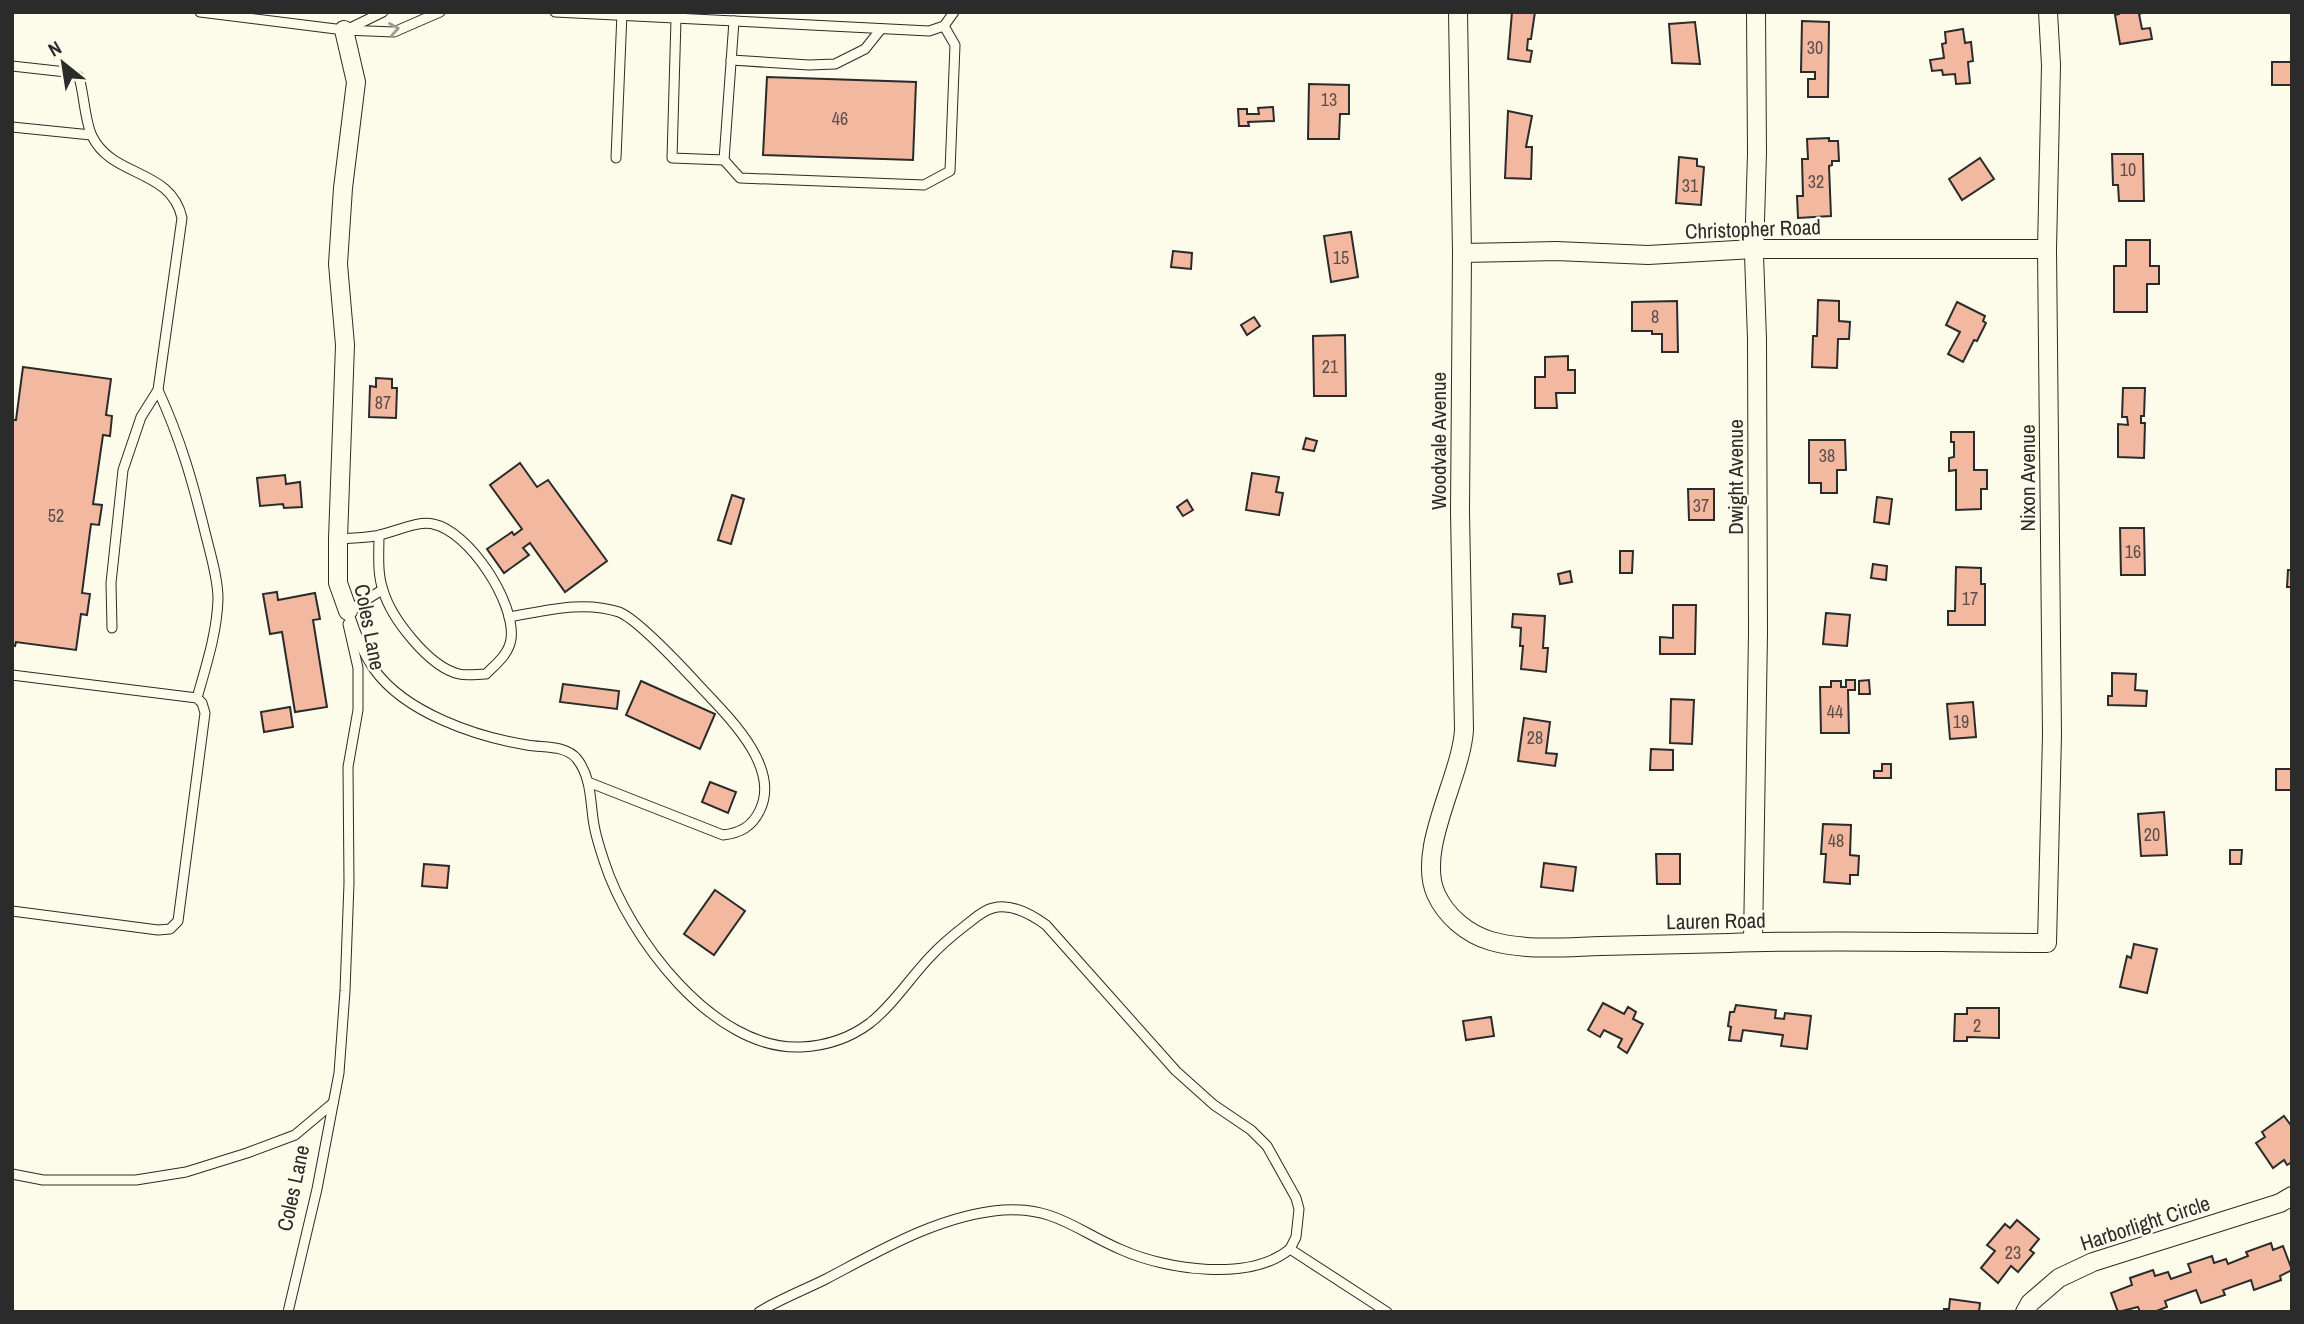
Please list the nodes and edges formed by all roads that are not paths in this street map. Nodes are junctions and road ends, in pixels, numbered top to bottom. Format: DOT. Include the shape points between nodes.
graph roads {
  1 [pos="200,12"];
  2 [pos="383,12"];
  3 [pos="440,12"];
  4 [pos="555,12"];
  5 [pos="954,12"];
  6 [pos="1458,12"];
  7 [pos="1756,12"];
  8 [pos="2048,12"];
  9 [pos="622,14"];
  10 [pos="676,19"];
  11 [pos="734,21"];
  12 [pos="944,26"];
  13 [pos="881,29"];
  14 [pos="345,30"];
  15 [pos="731,60"];
  16 [pos="12,66"];
  17 [pos="12,127"];
  18 [pos="91,135"];
  19 [pos="616,158"];
  20 [pos="724,160"];
  21 [pos="1754,249"];
  22 [pos="2047,249"];
  23 [pos="1462,253"];
  24 [pos="158,390"];
  25 [pos="379,535"];
  26 [pos="338,538"];
  27 [pos="382,590"];
  28 [pos="348,611"];
  29 [pos="509,617"];
  30 [pos="112,628"];
  31 [pos="12,674"];
  32 [pos="197,698"];
  33 [pos="588,782"];
  34 [pos="1431,866"];
  35 [pos="12,911"];
  36 [pos="1753,942"];
  37 [pos="2047,943"];
  38 [pos="333,1103"];
  39 [pos="12,1174"];
  40 [pos="2292,1196"];
  41 [pos="1290,1249"];
  42 [pos="288,1312"];
  43 [pos="759,1312"];
  44 [pos="1387,1312"];
  45 [pos="2025,1312"];
  1 -- 14 [label="lane"];
  2 -- 14 [label="lane"];
  14 -- 3 [label="lane, one-way" via="394,32"];
  4 -- 9 [label="lane"];
  5 -- 12 [label="lane"];
  6 -- 23 [label="street, Woodvale Avenue"];
  7 -- 21 [label="street, Dwight Avenue"];
  8 -- 22 [label="street, Nixon Avenue"];
  9 -- 10 [label="lane"];
  9 -- 19 [label="lane"];
  10 -- 11 [label="lane"];
  10 -- 20 [label="lane" via="672,158"];
  11 -- 13 [label="lane"];
  11 -- 15 [label="lane"];
  12 -- 13 [label="lane" via="929,31"];
  12 -- 20 [label="lane" via="955,45 950,171 924,185 834,183 740,178"];
  13 -- 15 [label="lane" via="865,49 835,64"];
  14 -- 26 [label="street, Coles Lane" via="355,82 338,264 345,345"];
  15 -- 20 [label="lane"];
  16 -- 18 [label="lane" via="79,77"];
  17 -- 18 [label="lane"];
  18 -- 24 [label="lane" via="120,165 157,181 179,204 182,218"];
  21 -- 22 [label="street, Christopher Road"];
  21 -- 23 [label="street, Christopher Road" via="1648,255"];
  21 -- 36 [label="street, Dwight Avenue" via="1758,633"];
  22 -- 37 [label="street, Nixon Avenue" via="2052,735"];
  23 -- 34 [label="street, Woodvale Avenue" via="1464,730"];
  24 -- 30 [label="lane" via="142,417 123,470 111,583"];
  24 -- 32 [label="lane" via="193,482 218,596"];
  25 -- 26 [label="lane"];
  25 -- 27 [label="lane"];
  25 -- 29 [label="lane" via="432,523 450,530 502,593"];
  26 -- 28 [label="street, Coles Lane" via="338,583"];
  27 -- 28 [label="lane"];
  27 -- 29 [label="lane" via="396,621 418,646 458,674 486,674 503,658 511,640"];
  28 -- 33 [label="lane" via="375,671 407,700 477,733 568,752 577,759"];
  28 -- 38 [label="lane, Coles Lane" via="358,668 358,710 348,767 345,991"];
  29 -- 33 [label="lane" via="598,606 623,614 671,654 748,742 761,768 764,802 757,818 739,833 723,835"];
  31 -- 32 [label="lane"];
  32 -- 35 [label="lane" via="205,713 178,921 170,929 158,930"];
  33 -- 41 [label="lane" via="605,864 646,944 666,972 708,1011 765,1042 798,1048 853,1034 881,1014 936,950 983,912 1006,906 1033,915 1176,1071 1267,1146 1299,1209"];
  34 -- 36 [label="street, Lauren Road" via="1435,893 1448,913 1490,941 1557,948"];
  36 -- 37 [label="street, Lauren Road"];
  38 -- 39 [label="lane" via="295,1135 186,1172 136,1180 43,1180"];
  38 -- 42 [label="lane, Coles Lane"];
  40 -- 45 [label="street, Harborlight Circle" via="2093,1262 2059,1278"];
  41 -- 43 [label="lane" via="1246,1268 1190,1267 1133,1255 1047,1213 993,1211 910,1237"];
  41 -- 44 [label="lane"];
}
